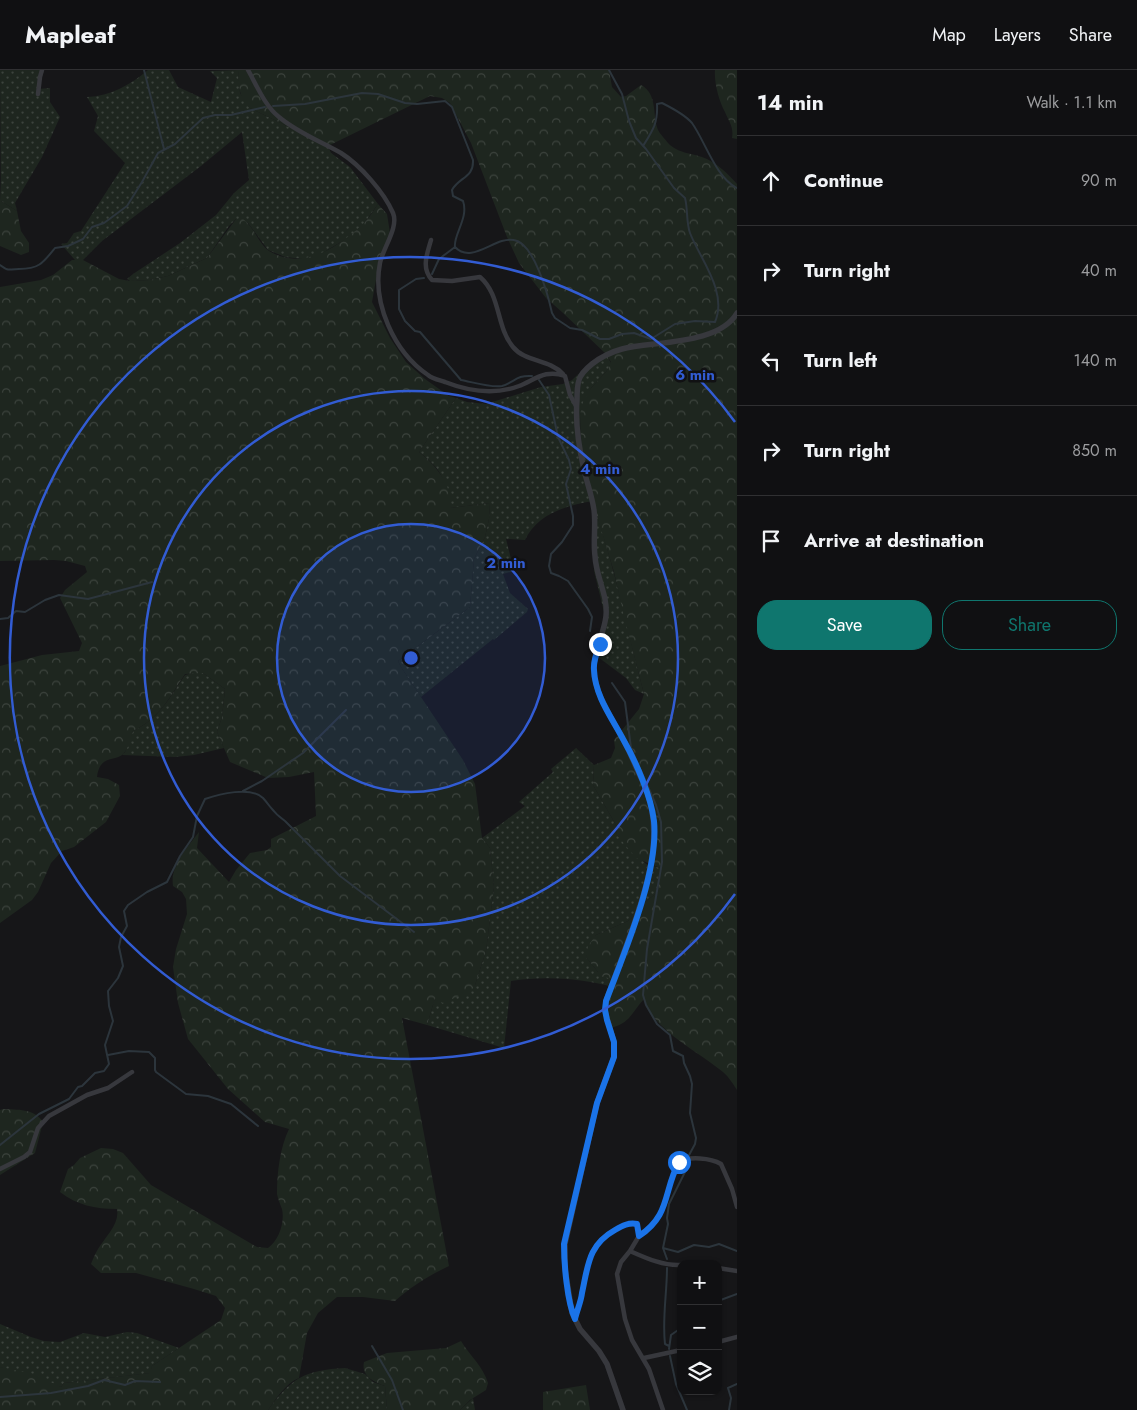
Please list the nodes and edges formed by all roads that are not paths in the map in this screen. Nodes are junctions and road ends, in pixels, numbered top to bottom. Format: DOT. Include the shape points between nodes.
graph roads {
  1 [pos="42,70"];
  2 [pos="248,70"];
  3 [pos="38,94"];
  4 [pos="431,240"];
  5 [pos="737,313"];
  6 [pos="565,376"];
  7 [pos="576,406"];
  8 [pos="132,1072"];
  9 [pos="0,1169"];
  10 [pos="737,1207"];
  11 [pos="639,1236"];
  12 [pos="630,1251"];
  13 [pos="677,1266"];
  14 [pos="722,1269"];
  15 [pos="737,1271"];
  16 [pos="575,1319"];
  17 [pos="737,1337"];
  18 [pos="722,1341"];
  19 [pos="677,1351"];
  20 [pos="644,1358"];
  21 [pos="623,1410"];
  22 [pos="663,1410"];
  1 -- 3 [label="street"];
  2 -- 6 [label="street" via="277,116 357,165 394,214 393,229 380,264 378,286 394,339 411,362 429,376 476,391 518,386 549,373"];
  4 -- 6 [label="street" via="426,274 432,280 480,277 486,282 513,348 520,354 552,365"];
  5 -- 7 [label="street" via="725,325 706,335 623,349 599,359 578,381"];
  6 -- 7 [label="street"];
  7 -- 16 [label="street" via="580,453 593,508 595,556 606,605 594,672 604,707 645,786 654,835 645,889 606,1001 614,1057 597,1103 564,1244 570,1304"];
  8 -- 9 [label="street" via="108,1088 87,1095 49,1116 38,1128 30,1152"];
  10 -- 11 [label="street" via="720,1164 712,1160 682,1160 674,1169 660,1216"];
  11 -- 12 [label="street"];
  11 -- 16 [label="street" via="637,1224 627,1224 611,1232 597,1245 588,1260"];
  12 -- 13 [label="street"];
  12 -- 20 [label="street" via="617,1274 628,1329"];
  14 -- 15 [label="street"];
  16 -- 21 [label="street" via="607,1364"];
  17 -- 18 [label="street"];
  19 -- 20 [label="street"];
  20 -- 22 [label="street"];
}
